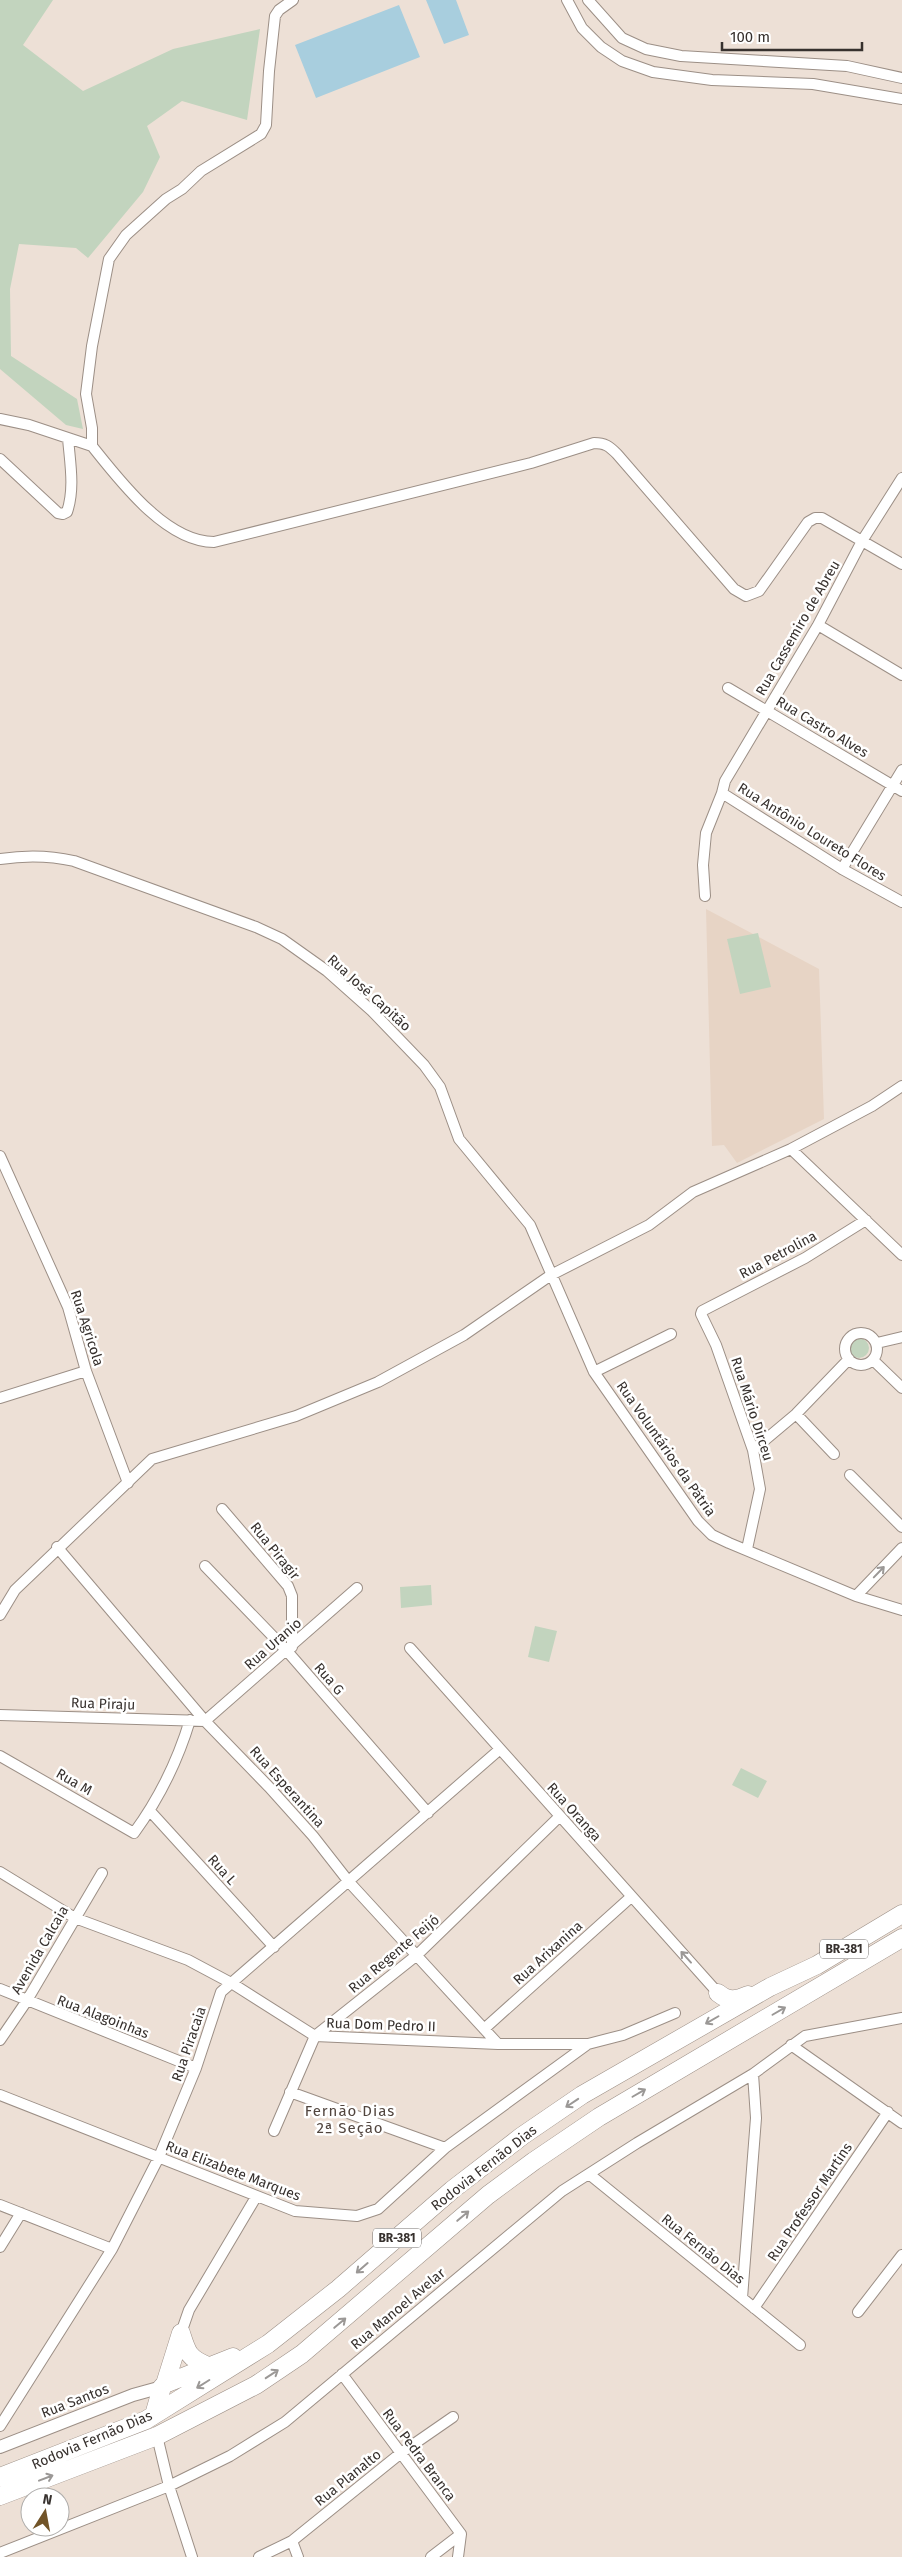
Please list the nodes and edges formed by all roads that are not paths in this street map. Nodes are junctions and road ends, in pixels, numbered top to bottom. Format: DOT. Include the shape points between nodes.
graph roads {
  1 [pos="294,0"];
  2 [pos="567,0"];
  3 [pos="588,0"];
  4 [pos="902,78"];
  5 [pos="902,98"];
  6 [pos="0,419"];
  7 [pos="68,438"];
  8 [pos="92,446"];
  9 [pos="0,459"];
  10 [pos="902,478"];
  11 [pos="862,541"];
  12 [pos="902,564"];
  13 [pos="818,625"];
  14 [pos="902,675"];
  15 [pos="728,688"];
  16 [pos="767,709"];
  17 [pos="902,770"];
  18 [pos="898,788"];
  19 [pos="722,793"];
  20 [pos="0,859"];
  21 [pos="842,869"];
  22 [pos="705,896"];
  23 [pos="902,902"];
  24 [pos="902,1086"];
  25 [pos="792,1149"];
  26 [pos="0,1156"];
  27 [pos="866,1220"];
  28 [pos="902,1255"];
  29 [pos="551,1275"];
  30 [pos="702,1311"];
  31 [pos="672,1334"];
  32 [pos="902,1337"];
  33 [pos="877,1343"];
  34 [pos="849,1359"];
  35 [pos="873,1360"];
  36 [pos="86,1371"];
  37 [pos="594,1372"];
  38 [pos="902,1388"];
  39 [pos="0,1398"];
  40 [pos="796,1414"];
  41 [pos="754,1450"];
  42 [pos="834,1454"];
  43 [pos="850,1475"];
  44 [pos="128,1483"];
  45 [pos="222,1509"];
  46 [pos="902,1527"];
  47 [pos="57,1547"];
  48 [pos="902,1548"];
  49 [pos="747,1549"];
  50 [pos="205,1566"];
  51 [pos="357,1588"];
  52 [pos="856,1596"];
  53 [pos="902,1610"];
  54 [pos="0,1615"];
  55 [pos="410,1648"];
  56 [pos="289,1649"];
  57 [pos="0,1715"];
  58 [pos="190,1720"];
  59 [pos="205,1721"];
  60 [pos="499,1750"];
  61 [pos="0,1756"];
  62 [pos="150,1811"];
  63 [pos="428,1813"];
  64 [pos="560,1816"];
  65 [pos="0,1872"];
  66 [pos="102,1873"];
  67 [pos="349,1882"];
  68 [pos="631,1897"];
  69 [pos="902,1914"];
  70 [pos="75,1918"];
  71 [pos="902,1938"];
  72 [pos="274,1947"];
  73 [pos="417,1955"];
  74 [pos="233,1984"];
  75 [pos="770,1987"];
  76 [pos="0,1990"];
  77 [pos="718,1993"];
  78 [pos="26,2002"];
  79 [pos="675,2012"];
  80 [pos="902,2018"];
  81 [pos="484,2029"];
  82 [pos="315,2036"];
  83 [pos="0,2040"];
  84 [pos="498,2044"];
  85 [pos="588,2044"];
  86 [pos="791,2045"];
  87 [pos="196,2068"];
  88 [pos="753,2074"];
  89 [pos="290,2092"];
  90 [pos="0,2095"];
  91 [pos="888,2112"];
  92 [pos="902,2123"];
  93 [pos="274,2131"];
  94 [pos="445,2148"];
  95 [pos="160,2157"];
  96 [pos="589,2174"];
  97 [pos="256,2197"];
  98 [pos="0,2205"];
  99 [pos="21,2212"];
  100 [pos="0,2247"];
  101 [pos="112,2249"];
  102 [pos="902,2255"];
  103 [pos="742,2298"];
  104 [pos="754,2308"];
  105 [pos="858,2312"];
  106 [pos="181,2332"];
  107 [pos="268,2344"];
  108 [pos="800,2345"];
  109 [pos="208,2366"];
  110 [pos="342,2374"];
  111 [pos="164,2386"];
  112 [pos="154,2415"];
  113 [pos="453,2417"];
  114 [pos="0,2426"];
  115 [pos="157,2436"];
  116 [pos="0,2447"];
  117 [pos="401,2453"];
  118 [pos="0,2477"];
  119 [pos="169,2486"];
  120 [pos="0,2496"];
  121 [pos="461,2534"];
  122 [pos="292,2541"];
  123 [pos="0,2553"];
  124 [pos="192,2557"];
  125 [pos="259,2557"];
  126 [pos="298,2557"];
  127 [pos="431,2557"];
  128 [pos="458,2557"];
  1 -- 8 [label="street" via="275,16 266,126 261,134 201,172 166,199 126,235 108,259 86,394"];
  2 -- 5 [label="street" via="582,28 602,46 622,61 653,72 712,80 813,84"];
  3 -- 4 [label="street" via="622,38 646,49 681,56 847,66"];
  6 -- 7 [label="street"];
  7 -- 8 [label="street"];
  7 -- 9 [label="street" via="71,502 68,512 63,514 58,513"];
  8 -- 11 [label="street" via="130,492 160,520 189,537 209,542 531,463 594,443 609,446 617,454 734,589 746,596 759,590 808,522 815,518 822,518"];
  10 -- 11 [label="street, Rua Cassemiro de Abreu"];
  11 -- 12 [label="street"];
  11 -- 13 [label="street, Rua Cassemiro de Abreu"];
  13 -- 14 [label="street"];
  13 -- 16 [label="street, Rua Cassemiro de Abreu"];
  15 -- 16 [label="street, Rua Castro Alves"];
  16 -- 18 [label="street, Rua Castro Alves"];
  16 -- 19 [label="street, Rua Cassemiro de Abreu" via="725,780"];
  17 -- 18 [label="street"];
  18 -- 21 [label="street"];
  19 -- 21 [label="street, Rua Antônio Loureto Flores"];
  19 -- 22 [label="street, Rua Antônio Loureto Flores" via="706,833"];
  20 -- 29 [label="street, Rua José Capitão" via="27,855 74,861 256,926 282,939 327,971 372,1011 424,1065 440,1087 459,1139 530,1225"];
  21 -- 23 [label="street, Rua Antônio Loureto Flores"];
  24 -- 25 [label="street"];
  25 -- 27 [label="street"];
  25 -- 29 [label="street" via="692,1192 649,1225"];
  26 -- 36 [label="street, Rua Agricola" via="68,1307"];
  27 -- 28 [label="street"];
  27 -- 30 [label="street, Rua Petrolina" via="805,1258"];
  29 -- 37 [label="street, Rua Voluntários da Pátria"];
  29 -- 44 [label="street" via="457,1340 378,1382 296,1416 152,1459"];
  30 -- 41 [label="street, Rua Mário Dirceu"];
  31 -- 37 [label="street"];
  32 -- 33 [label="street"];
  33 -- 34 [label="street" via="866,1333 851,1336 845,1350"];
  33 -- 35 [label="street"];
  34 -- 35 [label="street" via="858,1365"];
  34 -- 40 [label="street"];
  35 -- 38 [label="street"];
  36 -- 39 [label="street"];
  36 -- 44 [label="street, Rua Agricola"];
  37 -- 49 [label="street, Rua Voluntários da Pátria" via="698,1521 712,1535"];
  40 -- 41 [label="street"];
  40 -- 42 [label="street"];
  41 -- 49 [label="street, Rua Mário Dirceu" via="760,1489"];
  43 -- 46 [label="street"];
  44 -- 47 [label="street"];
  45 -- 56 [label="street, Rua Piragir" via="288,1586 292,1596"];
  47 -- 54 [label="street" via="15,1590"];
  47 -- 59 [label="street, Rua Esperantina"];
  52 -- 48 [label="street, one-way"];
  49 -- 52 [label="street, Rua Voluntários da Pátria"];
  50 -- 56 [label="street, Rua G"];
  51 -- 56 [label="street, Rua Uranio"];
  52 -- 53 [label="street, Rua Voluntários da Pátria"];
  55 -- 60 [label="street, Rua Oranga"];
  56 -- 59 [label="street, Rua Uranio"];
  56 -- 63 [label="street, Rua G"];
  57 -- 58 [label="street, Rua Piraju"];
  58 -- 59 [label="street, Rua Piraju"];
  58 -- 62 [label="street" via="184,1740"];
  59 -- 67 [label="street, Rua Esperantina" via="313,1836"];
  60 -- 63 [label="street, Rua Piracaia"];
  60 -- 64 [label="street, Rua Oranga"];
  61 -- 62 [label="street, Rua M" via="134,1833"];
  62 -- 72 [label="street, Rua L"];
  63 -- 67 [label="street, Rua Piracaia"];
  64 -- 68 [label="street, Rua Oranga"];
  64 -- 73 [label="street, Rua Regente Feijó"];
  65 -- 70 [label="street, Rua Dom Pedro II"];
  66 -- 70 [label="street, Avenida Calcaia"];
  67 -- 72 [label="street, Rua Piracaia"];
  67 -- 73 [label="street, Rua Esperantina"];
  77 -- 68 [label="street, Rua Oranga, one-way"];
  68 -- 81 [label="street, Rua Arixanina"];
  69 -- 75 [label="highway, Rodovia Fernão Dias / BR-381" via="817,1965"];
  70 -- 74 [label="street, Rua Dom Pedro II" via="188,1960"];
  70 -- 78 [label="street, Avenida Calcaia"];
  115 -- 71 [label="highway, Rodovia Fernão Dias / BR-381, one-way" via="256,2385 302,2354 488,2195 599,2117"];
  72 -- 74 [label="street, Rua Piracaia"];
  73 -- 81 [label="street, Rua Esperantina"];
  73 -- 82 [label="street, Rua Regente Feijó"];
  74 -- 82 [label="street, Rua Dom Pedro II"];
  74 -- 87 [label="street, Rua Piracaia" via="221,1992"];
  75 -- 77 [label="highway" via="736,2000 725,1999"];
  75 -- 107 [label="highway, Rodovia Fernão Dias / BR-381, one-way" via="582,2096 522,2136 452,2190 338,2289"];
  76 -- 78 [label="street, Rua Alagoinhas"];
  78 -- 83 [label="street, Avenida Calcaia"];
  78 -- 87 [label="street, Rua Alagoinhas"];
  79 -- 85 [label="street, Rua Dom Pedro II" via="623,2035"];
  80 -- 86 [label="street, Rua Manoel Avelar" via="805,2036"];
  81 -- 84 [label="street, Rua Esperantina"];
  82 -- 84 [label="street, Rua Dom Pedro II"];
  82 -- 89 [label="street, Rua Regente Feijó"];
  84 -- 85 [label="street, Rua Dom Pedro II"];
  85 -- 94 [label="street, Rua Elizabete Marques"];
  86 -- 88 [label="street, Rua Manoel Avelar"];
  86 -- 91 [label="street"];
  87 -- 95 [label="street, Rua Piracaia"];
  88 -- 96 [label="street, Rua Manoel Avelar"];
  88 -- 103 [label="street" via="756,2118"];
  89 -- 93 [label="street, Rua Regente Feijó"];
  89 -- 94 [label="street"];
  90 -- 95 [label="street, Rua Elizabete Marques"];
  91 -- 92 [label="street"];
  91 -- 104 [label="street, Rua Professor Martins"];
  94 -- 97 [label="street, Rua Elizabete Marques" via="378,2209 357,2216 295,2211"];
  95 -- 97 [label="street, Rua Elizabete Marques"];
  95 -- 101 [label="street, Rua Piracaia"];
  96 -- 103 [label="street, Rua Fernão Dias"];
  96 -- 110 [label="street, Rua Manoel Avelar" via="562,2191"];
  97 -- 106 [label="street" via="189,2310"];
  98 -- 99 [label="street"];
  99 -- 100 [label="street"];
  99 -- 101 [label="street"];
  101 -- 114 [label="street, Rua Piracaia"];
  102 -- 105 [label="street"];
  103 -- 104 [label="street, Rua Fernão Dias"];
  104 -- 108 [label="street, Rua Fernão Dias"];
  106 -- 109 [label="highway" via="187,2351 194,2360"];
  106 -- 111 [label="highway"];
  107 -- 109 [label="highway"];
  107 -- 112 [label="highway, Rodovia Fernão Dias / BR-381, one-way"];
  109 -- 111 [label="highway"];
  110 -- 117 [label="street, Rua Pedra Branca"];
  110 -- 119 [label="street, Rua Manoel Avelar" via="285,2422 230,2456"];
  111 -- 112 [label="highway"];
  111 -- 116 [label="street, Rua Santos"];
  112 -- 118 [label="highway, Rodovia Fernão Dias / BR-381"];
  113 -- 117 [label="street, Rua Planalto"];
  115 -- 119 [label="street"];
  120 -- 115 [label="highway, Rodovia Fernão Dias / BR-381, one-way"];
  117 -- 121 [label="street, Rua Pedra Branca"];
  117 -- 122 [label="street, Rua Planalto"];
  119 -- 123 [label="street, Rua Manoel Avelar"];
  119 -- 124 [label="street"];
  121 -- 127 [label="street"];
  121 -- 128 [label="street"];
  122 -- 125 [label="street, Rua Planalto"];
  122 -- 126 [label="street"];
}
